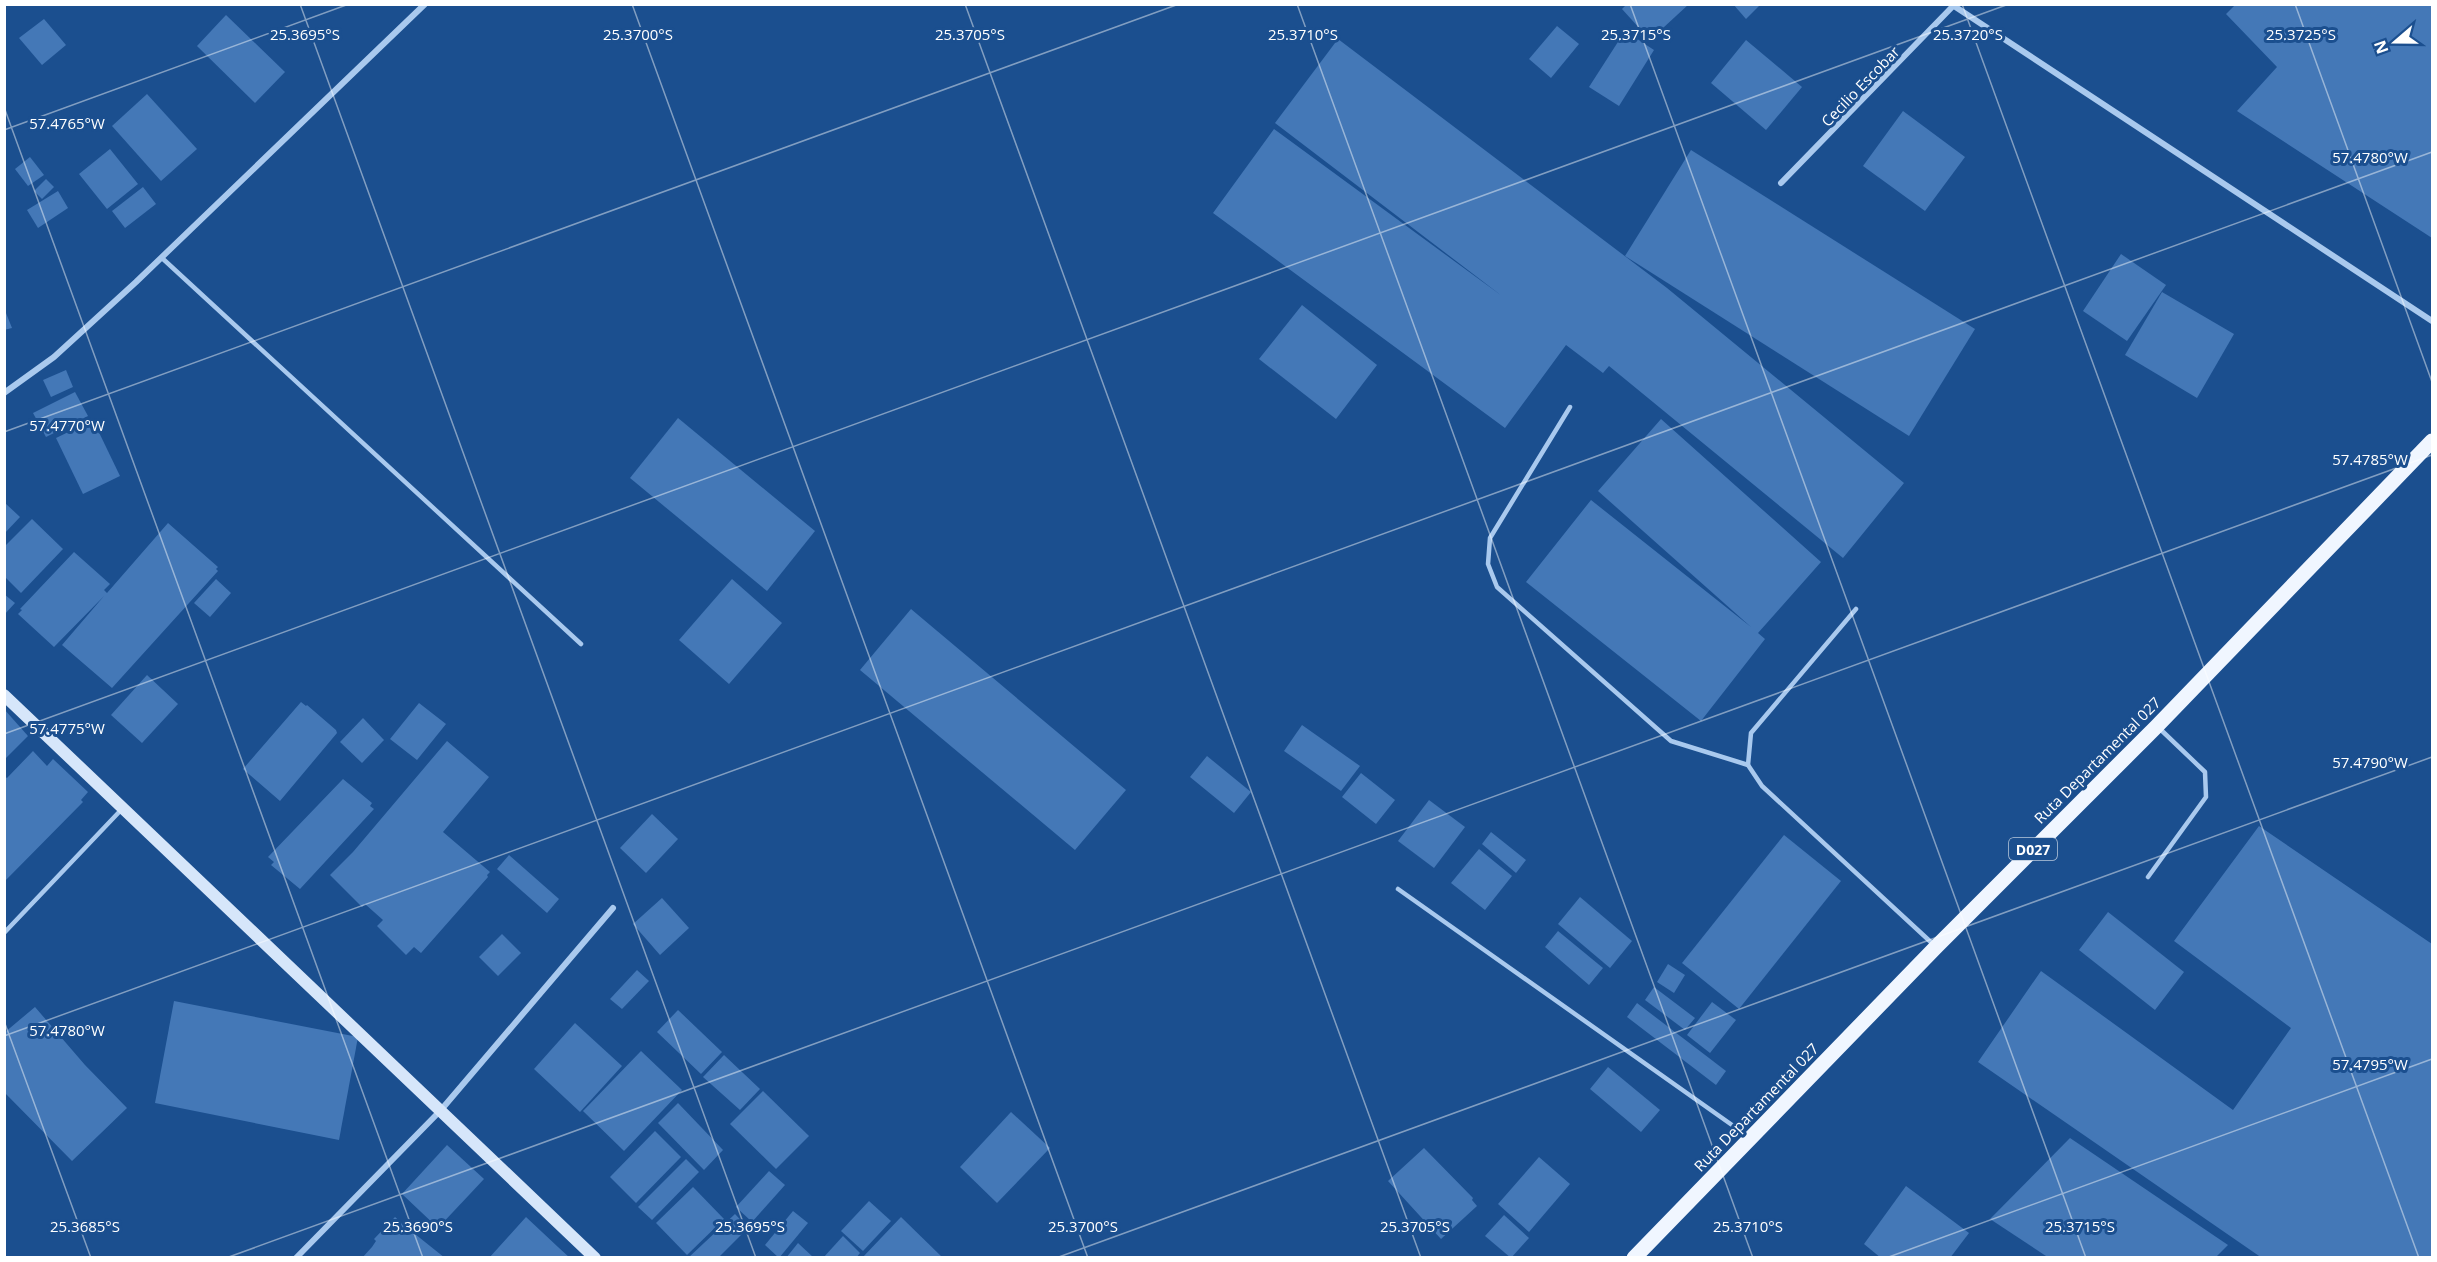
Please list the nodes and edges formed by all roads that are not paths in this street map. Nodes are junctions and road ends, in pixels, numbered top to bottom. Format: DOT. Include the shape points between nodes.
graph roads {
  1 [pos="425,4"];
  2 [pos="1953,5"];
  3 [pos="1781,183"];
  4 [pos="162,258"];
  5 [pos="2433,321"];
  6 [pos="4,393"];
  7 [pos="1570,407"];
  8 [pos="2433,441"];
  9 [pos="1856,609"];
  10 [pos="581,644"];
  11 [pos="4,695"];
  12 [pos="2157,726"];
  13 [pos="1748,765"];
  14 [pos="123,808"];
  15 [pos="2148,877"];
  16 [pos="1398,889"];
  17 [pos="613,908"];
  18 [pos="4,933"];
  19 [pos="1936,946"];
  20 [pos="441,1110"];
  21 [pos="1751,1139"];
  22 [pos="296,1257"];
  23 [pos="595,1257"];
  24 [pos="1635,1257"];
  1 -- 4 [label="street"];
  2 -- 3 [label="street, Cecilio Escobar"];
  2 -- 5 [label="street"];
  4 -- 6 [label="street" via="54,357"];
  4 -- 10 [label="lane"];
  7 -- 13 [label="lane" via="1490,538 1488,564 1497,587 1671,741"];
  8 -- 12 [label="main road, Ruta Departamental 027 / D027"];
  9 -- 13 [label="lane" via="1751,733"];
  11 -- 14 [label="street"];
  12 -- 15 [label="lane" via="2205,772 2206,797"];
  12 -- 19 [label="main road, Ruta Departamental 027 / D027"];
  13 -- 19 [label="lane" via="1762,786"];
  14 -- 18 [label="lane"];
  14 -- 20 [label="street"];
  16 -- 21 [label="lane"];
  17 -- 20 [label="street"];
  19 -- 21 [label="main road, Ruta Departamental 027 / D027"];
  20 -- 22 [label="street"];
  20 -- 23 [label="street"];
  21 -- 24 [label="main road, Ruta Departamental 027 / D027"];
}
